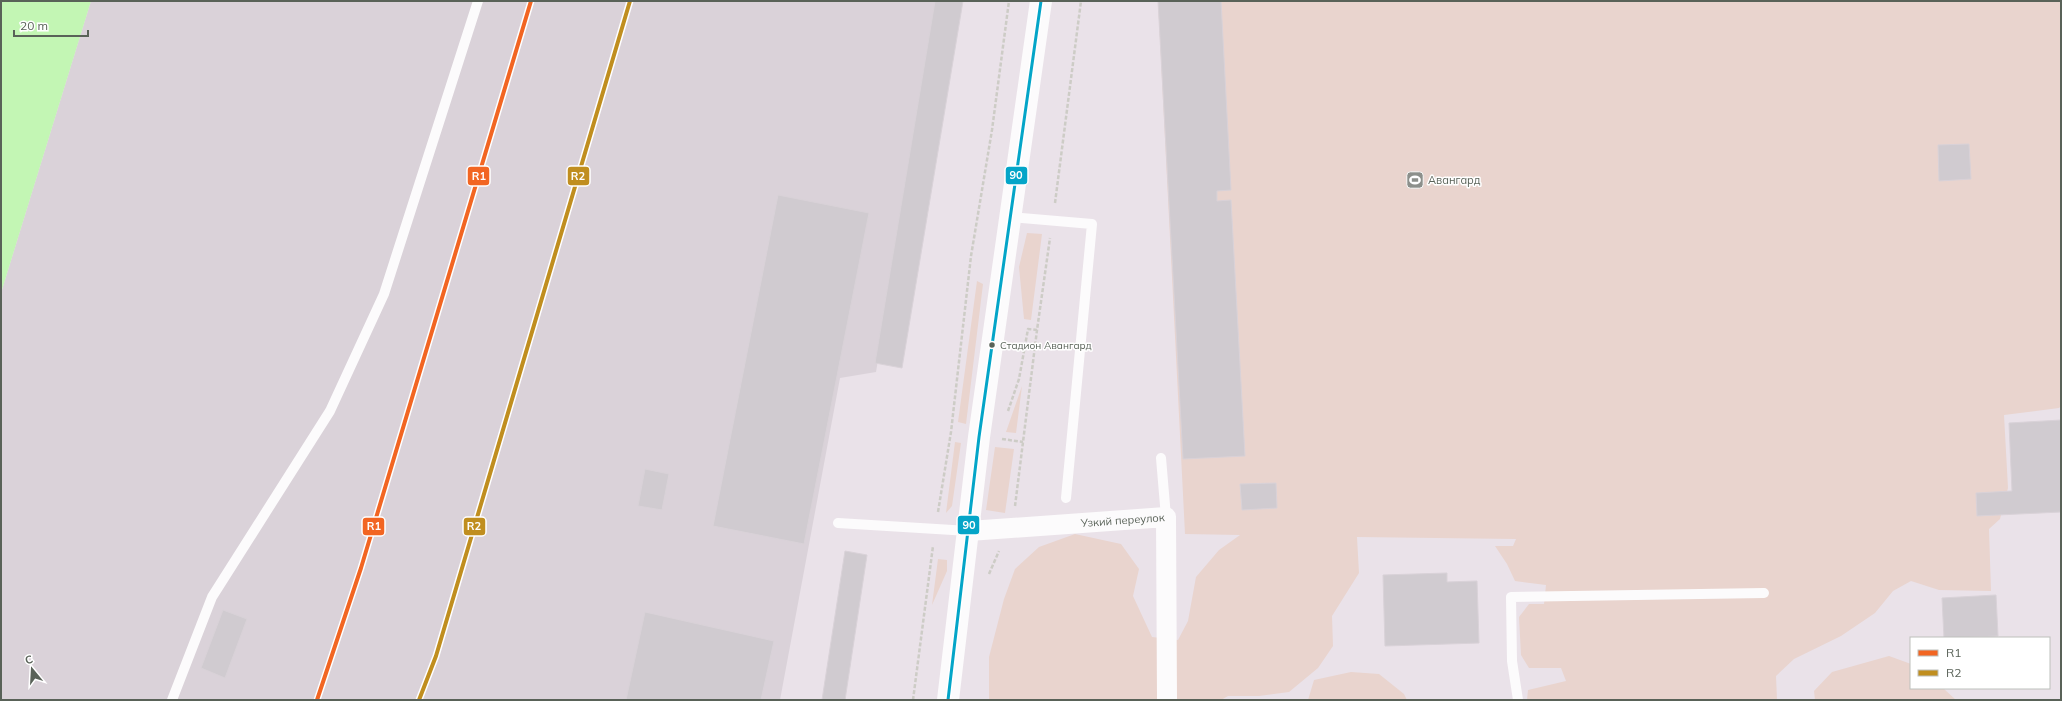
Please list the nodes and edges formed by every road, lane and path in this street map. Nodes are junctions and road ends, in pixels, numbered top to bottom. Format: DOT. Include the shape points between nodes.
graph roads {
  1 [pos="478,1"];
  2 [pos="1009,1"];
  3 [pos="1041,1"];
  4 [pos="1010,217"];
  5 [pos="1037,330"];
  6 [pos="999,439"];
  7 [pos="1023,442"];
  8 [pos="1161,458"];
  9 [pos="1066,498"];
  10 [pos="1166,517"];
  11 [pos="838,523"];
  12 [pos="1011,528"];
  13 [pos="935,529"];
  14 [pos="969,531"];
  15 [pos="987,578"];
  16 [pos="1764,593"];
  17 [pos="172,700"];
  18 [pos="913,700"];
  19 [pos="948,700"];
  20 [pos="1167,700"];
  21 [pos="1518,700"];
  1 -- 17 [label="lane" via="384,294 330,412 212,597"];
  2 -- 13 [label="path" via="972,256 951,432"];
  3 -- 4 [label="main road"];
  4 -- 9 [label="lane" via="1092,224"];
  4 -- 14 [label="main road" via="979,437"];
  5 -- 7 [label="path"];
  6 -- 7 [label="path"];
  7 -- 12 [label="path"];
  8 -- 10 [label="lane"];
  10 -- 12 [label="street, Узкий переулок"];
  10 -- 20 [label="street, Узкий переулок"];
  11 -- 13 [label="lane"];
  12 -- 14 [label="street, Узкий переулок"];
  12 -- 15 [label="path"];
  13 -- 14 [label="lane"];
  13 -- 18 [label="path"];
  14 -- 19 [label="main road"];
  16 -- 21 [label="lane" via="1511,597 1512,661"];
}
